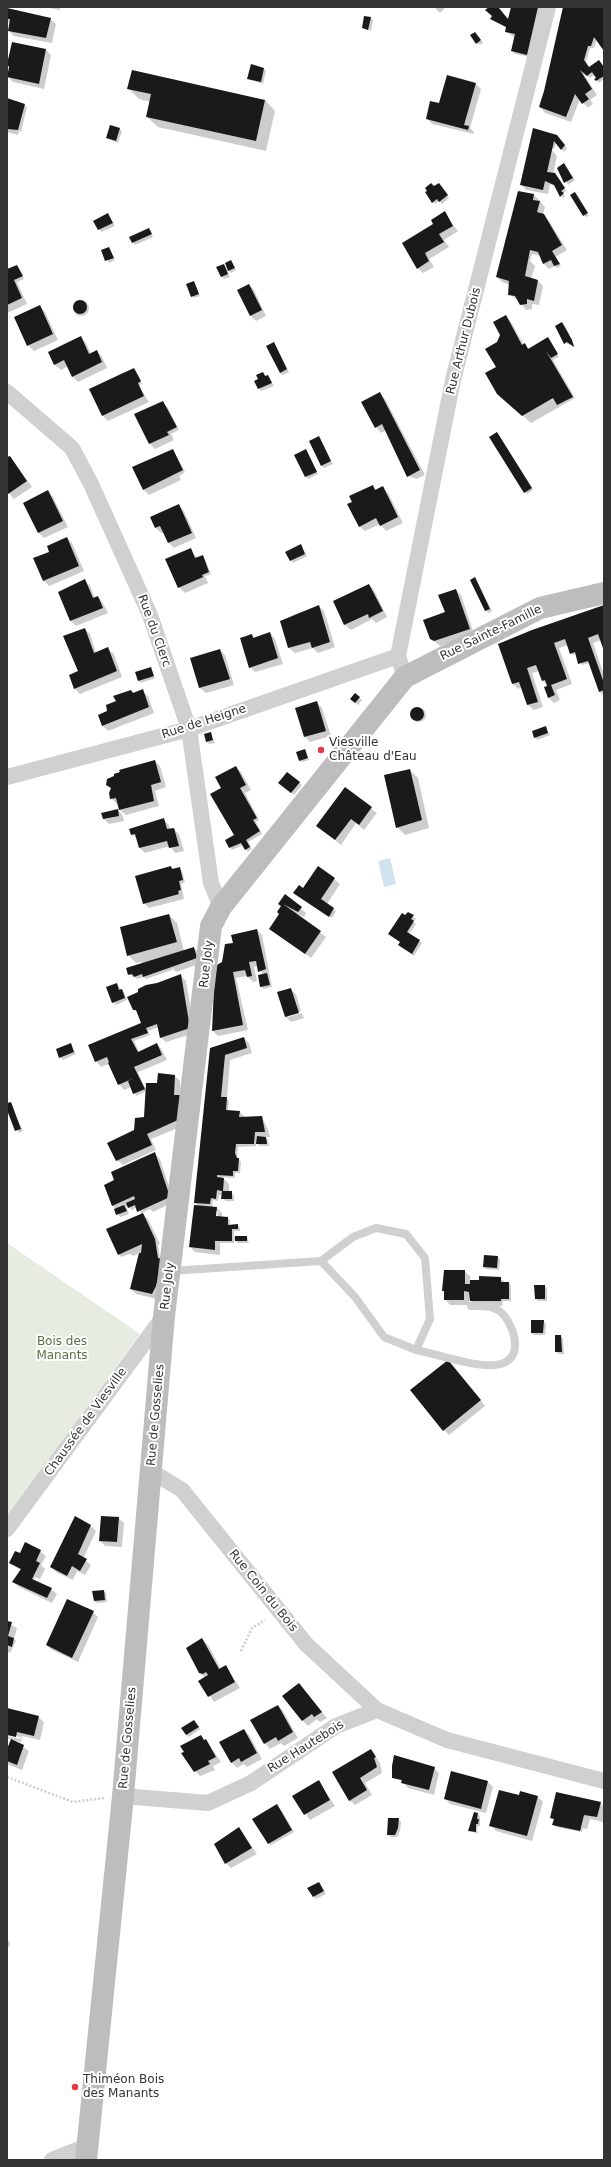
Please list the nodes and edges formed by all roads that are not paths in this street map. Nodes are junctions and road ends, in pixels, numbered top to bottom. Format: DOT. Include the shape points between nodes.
graph roads {
  1 [pos="548,7"];
  2 [pos="7,392"];
  3 [pos="604,593"];
  4 [pos="398,656"];
  5 [pos="405,676"];
  6 [pos="188,729"];
  7 [pos="7,777"];
  8 [pos="221,907"];
  9 [pos="321,1261"];
  10 [pos="170,1271"];
  11 [pos="471,1306"];
  12 [pos="164,1316"];
  13 [pos="416,1350"];
  14 [pos="151,1471"];
  15 [pos="7,1529"];
  16 [pos="377,1710"];
  17 [pos="604,1780"];
  18 [pos="123,1796"];
  19 [pos="86,2153"];
  20 [pos="52,2160"];
  1 -- 4 [label="street, Rue Arthur Dubois" via="453,380"];
  2 -- 6 [label="street, Rue du Clerc" via="72,448 150,615"];
  3 -- 5 [label="street, Rue Sainte-Famille" via="540,608"];
  4 -- 5 [label="street"];
  4 -- 6 [label="street, Rue de Heigne"];
  5 -- 8 [label="street, Rue Joly"];
  6 -- 7 [label="street, Rue de Heigne"];
  6 -- 8 [label="street, Rue du Clerc" via="211,883"];
  8 -- 10 [label="street, Rue Joly" via="212,926"];
  9 -- 10 [label="lane"];
  9 -- 13 [label="lane" via="355,1297 384,1337"];
  9 -- 13 [label="lane" via="353,1237 376,1228 406,1234 425,1258 426,1266 430,1319"];
  10 -- 12 [label="street, Rue Joly"];
  11 -- 13 [label="lane" via="487,1306 506,1317 514,1332 515,1346 510,1358 502,1364 487,1365"];
  12 -- 14 [label="street, Rue de Gosselies"];
  12 -- 15 [label="street, Chaussée de Viesville"];
  14 -- 16 [label="street, Rue Coin du Bois" via="182,1490 306,1644"];
  14 -- 18 [label="street, Rue de Gosselies"];
  16 -- 17 [label="street" via="448,1740"];
  16 -- 18 [label="street, Rue Hautebois" via="336,1726 251,1783 208,1803"];
  18 -- 19 [label="street, Rue de Gosselies"];
  19 -- 20 [label="street"];
}
